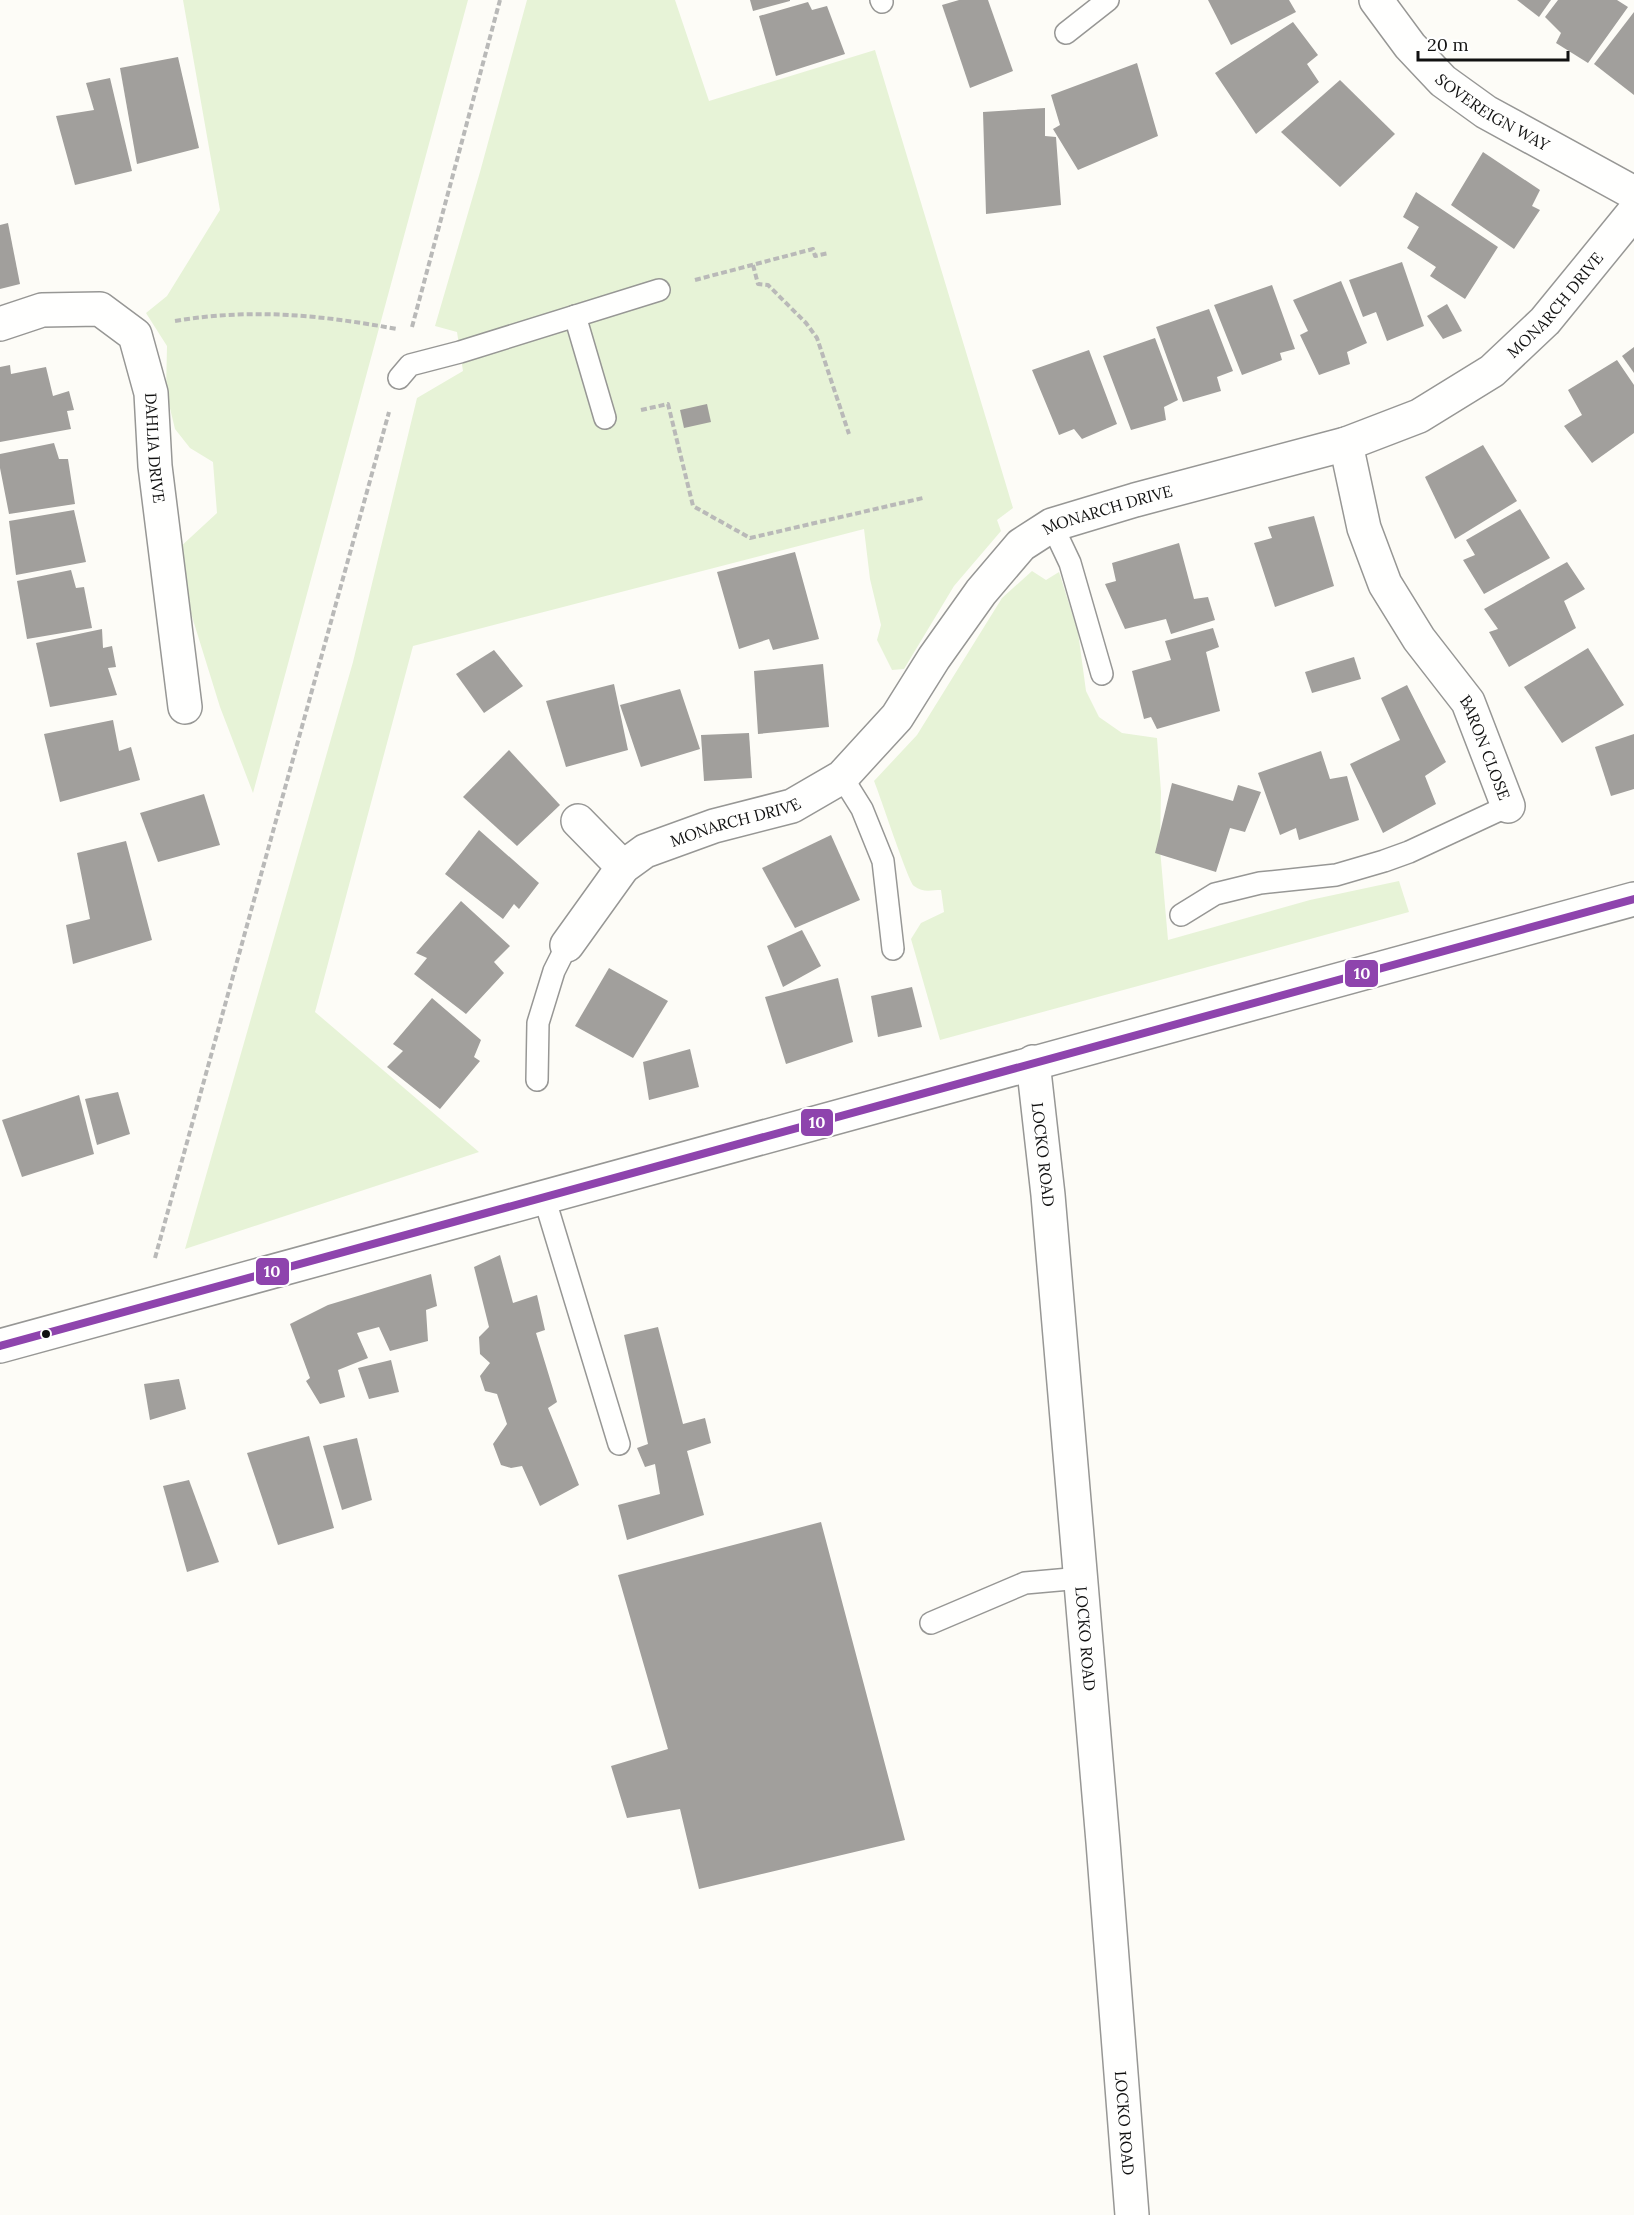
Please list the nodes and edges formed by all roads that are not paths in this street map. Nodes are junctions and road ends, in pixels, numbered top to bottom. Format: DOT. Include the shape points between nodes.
graph roads {
  1 [pos="1108,0"];
  2 [pos="1376,0"];
  3 [pos="1066,33"];
  4 [pos="1634,193"];
  5 [pos="1634,212"];
  6 [pos="659,290"];
  7 [pos="575,316"];
  8 [pos="0,324"];
  9 [pos="399,378"];
  10 [pos="605,418"];
  11 [pos="1346,444"];
  12 [pos="1052,525"];
  13 [pos="1102,674"];
  14 [pos="185,707"];
  15 [pos="842,777"];
  16 [pos="1508,806"];
  17 [pos="579,822"];
  18 [pos="624,867"];
  19 [pos="1634,899"];
  20 [pos="1181,915"];
  21 [pos="567,945"];
  22 [pos="892,949"];
  23 [pos="1033,1062"];
  24 [pos="537,1080"];
  25 [pos="544,1197"];
  26 [pos="0,1346"];
  27 [pos="619,1444"];
  28 [pos="1081,1578"];
  29 [pos="931,1623"];
  30 [pos="1132,2215"];
  1 -- 3 [label="lane"];
  2 -- 4 [label="street, SOVEREIGN WAY" via="1410,46 1443,81 1486,112"];
  5 -- 11 [label="street, MONARCH DRIVE" via="1545,321 1492,370 1419,416"];
  6 -- 7 [label="lane"];
  7 -- 9 [label="lane" via="410,365"];
  7 -- 10 [label="lane"];
  8 -- 14 [label="street, DAHLIA DRIVE" via="42,310 100,309 135,335 151,393 155,466"];
  11 -- 12 [label="street, MONARCH DRIVE"];
  11 -- 16 [label="street, BARON CLOSE" via="1365,528 1385,585 1419,639 1468,702"];
  12 -- 13 [label="lane" via="1070,563"];
  12 -- 15 [label="street, MONARCH DRIVE" via="1022,545 981,592 897,717"];
  15 -- 18 [label="street, MONARCH DRIVE" via="792,806 669,841 645,851"];
  15 -- 22 [label="lane" via="862,809 883,861"];
  16 -- 20 [label="lane, BARON CLOSE" via="1384,861 1336,875 1260,883 1215,894"];
  17 -- 18 [label="street"];
  18 -- 21 [label="street, MONARCH DRIVE"];
  19 -- 23 [label="street"];
  21 -- 24 [label="lane, MONARCH DRIVE" via="554,971 538,1023"];
  23 -- 25 [label="street"];
  23 -- 28 [label="street, LOCKO ROAD"];
  25 -- 26 [label="street"];
  25 -- 27 [label="lane"];
  28 -- 29 [label="lane" via="1025,1582"];
  28 -- 30 [label="street, LOCKO ROAD"];
}
